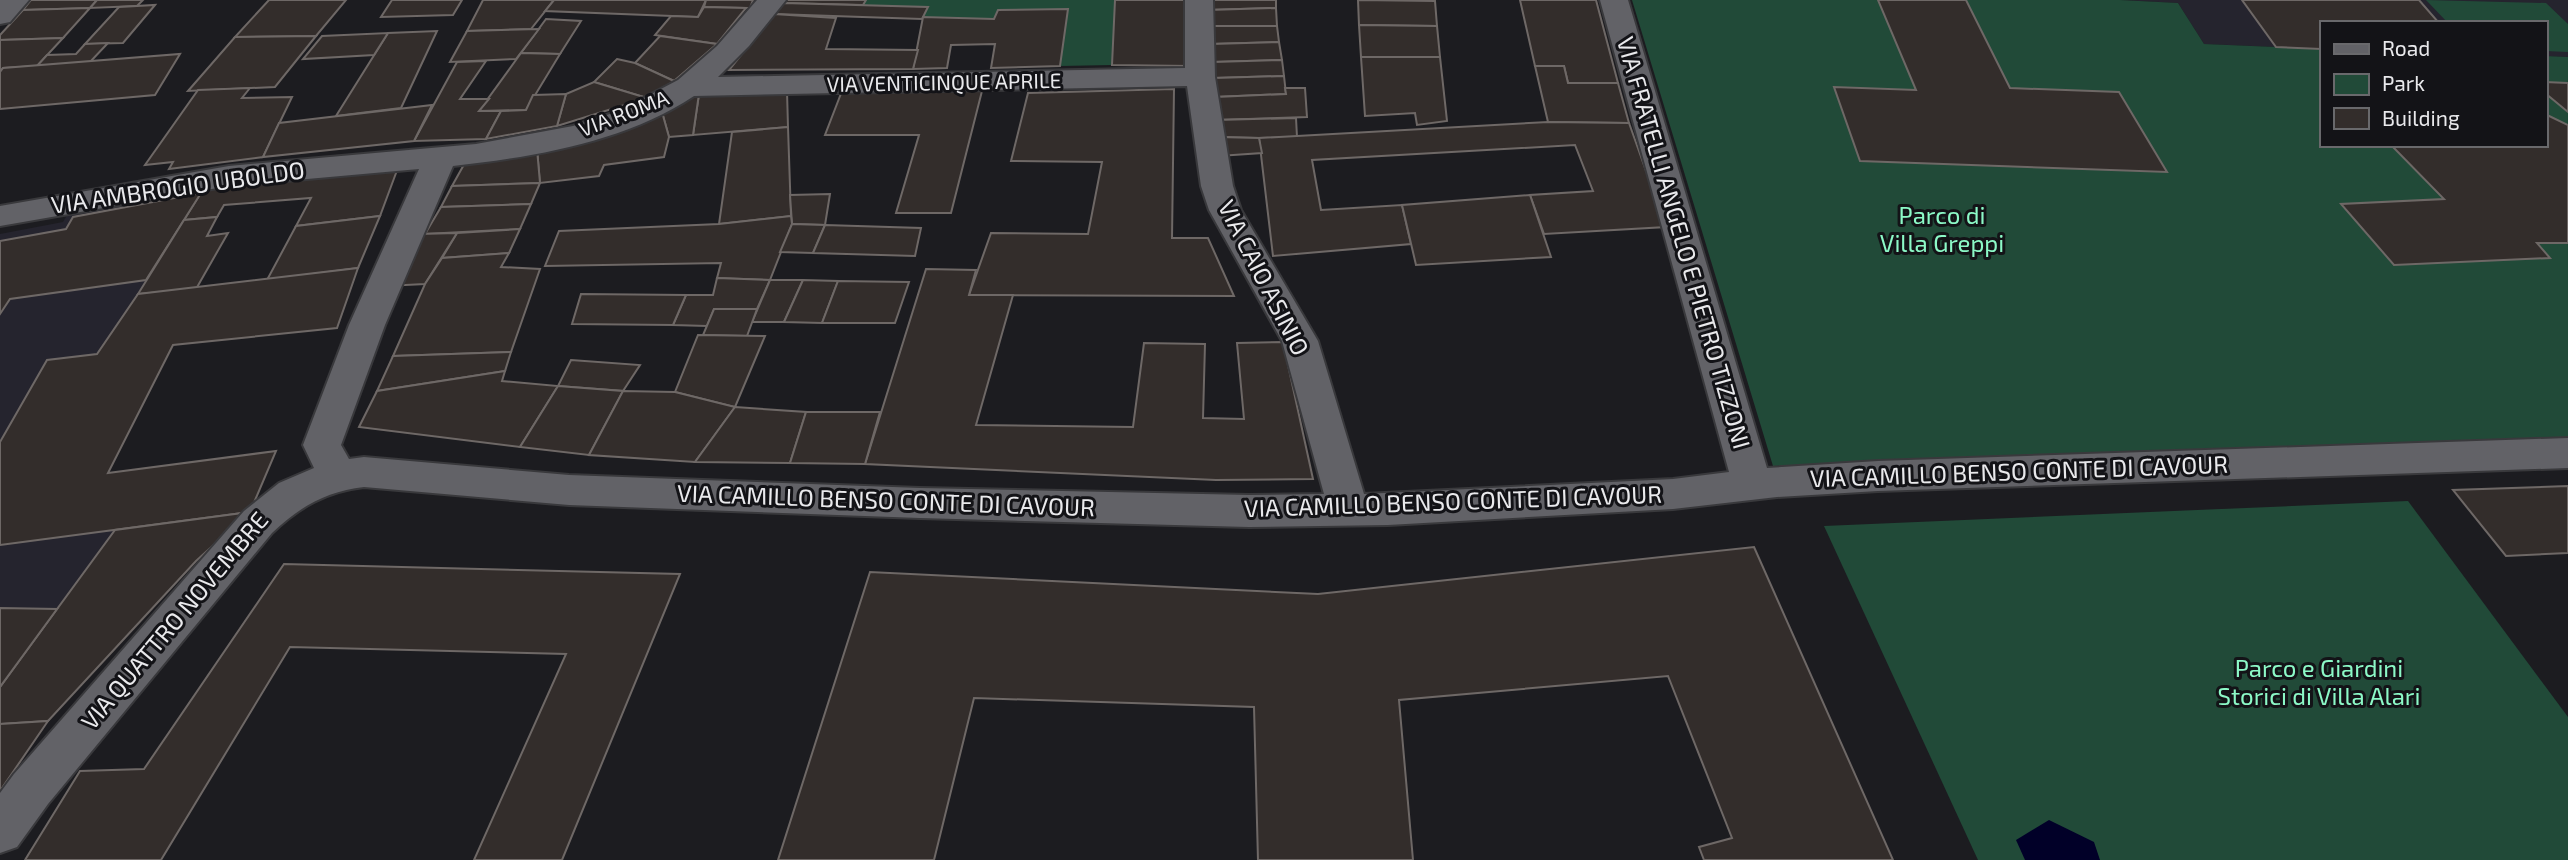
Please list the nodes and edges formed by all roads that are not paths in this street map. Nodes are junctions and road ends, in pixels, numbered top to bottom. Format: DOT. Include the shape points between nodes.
graph roads {
  1 [pos="15,0"];
  2 [pos="772,0"];
  3 [pos="1199,0"];
  4 [pos="1614,0"];
  5 [pos="0,16"];
  6 [pos="1200,77"];
  7 [pos="688,87"];
  8 [pos="440,159"];
  9 [pos="0,216"];
  10 [pos="2568,453"];
  11 [pos="338,475"];
  12 [pos="1752,485"];
  13 [pos="1349,510"];
  14 [pos="0,831"];
  1 -- 5 [label="street"];
  2 -- 7 [label="street, VIA ROMA" via="719,61"];
  3 -- 6 [label="street, VIA CAIO ASINIO"];
  4 -- 12 [label="street, VIA FRATELLI ANGELO E PIETRO TIZZONI"];
  6 -- 7 [label="street, VIA VENTICINQUE APRILE"];
  6 -- 13 [label="street, VIA CAIO ASINIO" via="1225,210 1300,341"];
  7 -- 8 [label="street, VIA ROMA" via="653,107 587,131"];
  8 -- 9 [label="street, VIA AMBROGIO UBOLDO" via="233,176"];
  8 -- 11 [label="street" via="367,325 322,445"];
  10 -- 12 [label="street, VIA CAMILLO BENSO CONTE DI CAVOUR" via="1878,475"];
  11 -- 13 [label="street, VIA CAMILLO BENSO CONTE DI CAVOUR" via="364,472 569,490 906,503"];
  11 -- 14 [label="street, VIA QUATTRO NOVEMBRE" via="289,495 258,522"];
  12 -- 13 [label="street, VIA CAMILLO BENSO CONTE DI CAVOUR" via="1673,494"];
}
